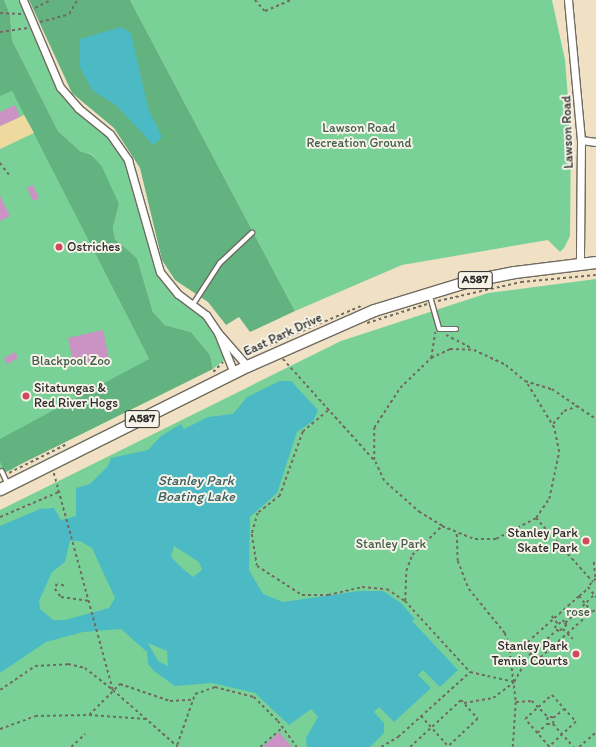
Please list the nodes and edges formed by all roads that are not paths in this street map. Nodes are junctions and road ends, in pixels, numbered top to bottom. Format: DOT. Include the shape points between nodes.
graph roads {
  1 [pos="23,0"];
  2 [pos="568,0"];
  3 [pos="581,140"];
  4 [pos="596,142"];
  5 [pos="252,233"];
  6 [pos="596,262"];
  7 [pos="580,264"];
  8 [pos="430,292"];
  9 [pos="194,303"];
  10 [pos="456,328"];
  11 [pos="218,334"];
  12 [pos="247,366"];
  13 [pos="234,373"];
  14 [pos="2,471"];
  15 [pos="5,483"];
  1 -- 9 [label="street" via="60,88 78,108 110,134 128,160 160,272 178,294"];
  2 -- 3 [label="street, Lawson Road"];
  3 -- 4 [label="street"];
  3 -- 7 [label="street, Lawson Road"];
  5 -- 9 [label="lane" via="220,262"];
  6 -- 7 [label="main road, East Park Drive / A587"];
  7 -- 8 [label="main road, East Park Drive / A587" via="514,272"];
  8 -- 10 [label="lane" via="440,329"];
  8 -- 12 [label="main road, East Park Drive / A587" via="364,314"];
  9 -- 11 [label="street"];
  11 -- 12 [label="street"];
  11 -- 13 [label="street"];
  12 -- 13 [label="main road, East Park Drive / A587"];
  13 -- 15 [label="main road, East Park Drive / A587" via="52,468"];
  14 -- 15 [label="lane"];
}
